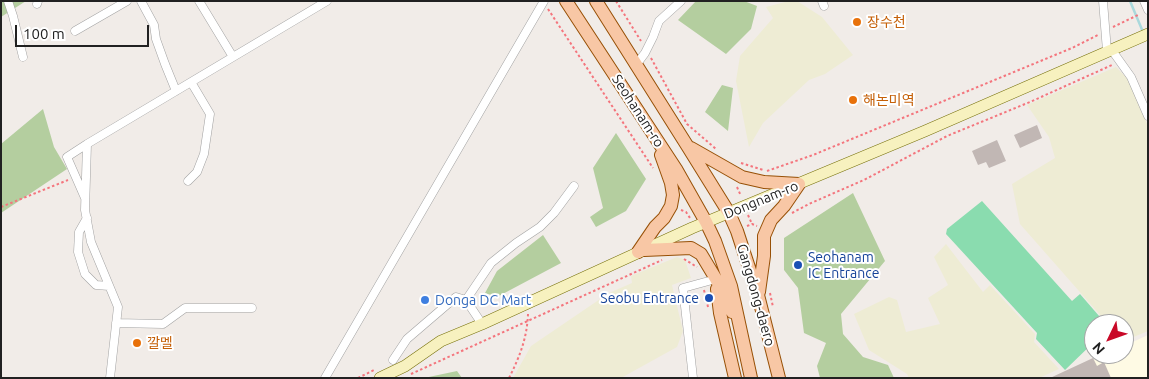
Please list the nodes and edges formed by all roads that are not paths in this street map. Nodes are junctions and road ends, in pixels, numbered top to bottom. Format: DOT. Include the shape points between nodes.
graph roads {
  1 [pos="8,1"];
  2 [pos="127,1"];
  3 [pos="141,1"];
  4 [pos="199,1"];
  5 [pos="327,1"];
  6 [pos="566,1"];
  7 [pos="596,1"];
  8 [pos="681,1"];
  9 [pos="1104,1"];
  10 [pos="1144,1"];
  11 [pos="544,2"];
  12 [pos="1145,12"];
  13 [pos="75,31"];
  14 [pos="1148,34"];
  15 [pos="1111,49"];
  16 [pos="23,57"];
  17 [pos="233,57"];
  18 [pos="636,65"];
  19 [pos="192,82"];
  20 [pos="176,91"];
  21 [pos="1148,116"];
  22 [pos="657,141"];
  23 [pos="87,144"];
  24 [pos="688,146"];
  25 [pos="188,181"];
  26 [pos="799,184"];
  27 [pos="574,186"];
  28 [pos="86,200"];
  29 [pos="729,213"];
  30 [pos="87,218"];
  31 [pos="706,222"];
  32 [pos="641,251"];
  33 [pos="716,279"];
  34 [pos="109,286"];
  35 [pos="763,290"];
  36 [pos="466,300"];
  37 [pos="252,308"];
  38 [pos="116,323"];
  39 [pos="482,324"];
  40 [pos="742,333"];
  41 [pos="394,360"];
  42 [pos="110,378"];
  43 [pos="325,378"];
  44 [pos="380,378"];
  45 [pos="693,378"];
  46 [pos="735,378"];
  47 [pos="751,378"];
  48 [pos="779,378"];
  1 -- 16 [label="street"];
  2 -- 13 [label="street"];
  3 -- 20 [label="street" via="154,25 156,39"];
  4 -- 17 [label="street"];
  5 -- 17 [label="street"];
  6 -- 22 [label="main road, Seohanam-ro"];
  7 -- 18 [label="main road, Seohanam-ro"];
  8 -- 18 [label="street" via="659,20 647,50"];
  9 -- 15 [label="street"];
  10 -- 12 [label="street"];
  11 -- 43 [label="street"];
  14 -- 15 [label="main road, Dongnam-ro"];
  15 -- 21 [label="street" via="1131,77"];
  15 -- 26 [label="main road, Dongnam-ro"];
  17 -- 19 [label="street"];
  18 -- 24 [label="main road, Seohanam-ro"];
  19 -- 20 [label="street"];
  19 -- 25 [label="street" via="210,114 204,154 197,172"];
  20 -- 23 [label="street"];
  22 -- 31 [label="main road, Seohanam-ro"];
  22 -- 32 [label="main road" via="673,195 671,206"];
  23 -- 28 [label="street"];
  23 -- 28 [label="street" via="67,157"];
  24 -- 26 [label="main road" via="742,177"];
  24 -- 29 [label="main road, Seohanam-ro"];
  26 -- 29 [label="main road, Dongnam-ro"];
  26 -- 35 [label="main road" via="771,220 764,236"];
  27 -- 36 [label="street" via="540,227 491,263"];
  28 -- 30 [label="street"];
  29 -- 31 [label="main road, Dongnam-ro"];
  29 -- 35 [label="main road, Gangdong-daero"];
  30 -- 34 [label="street" via="91,242"];
  30 -- 34 [label="street" via="79,232 78,252 85,274 96,285"];
  31 -- 32 [label="main road, Dongnam-ro"];
  31 -- 40 [label="main road, Gangdong-daero" via="731,286"];
  32 -- 33 [label="main road" via="691,248 701,254"];
  32 -- 39 [label="main road, Dongnam-ro"];
  33 -- 40 [label="main road"];
  33 -- 45 [label="street" via="682,288"];
  33 -- 46 [label="main road"];
  34 -- 38 [label="street" via="118,307"];
  35 -- 48 [label="main road, Gangdong-daero"];
  36 -- 39 [label="street"];
  36 -- 41 [label="street" via="456,297 407,339"];
  37 -- 38 [label="street" via="185,308 163,324"];
  38 -- 42 [label="street"];
  39 -- 44 [label="main road, Dongnam-ro" via="441,341 405,366"];
  40 -- 47 [label="main road, Gangdong-daero"];
}
